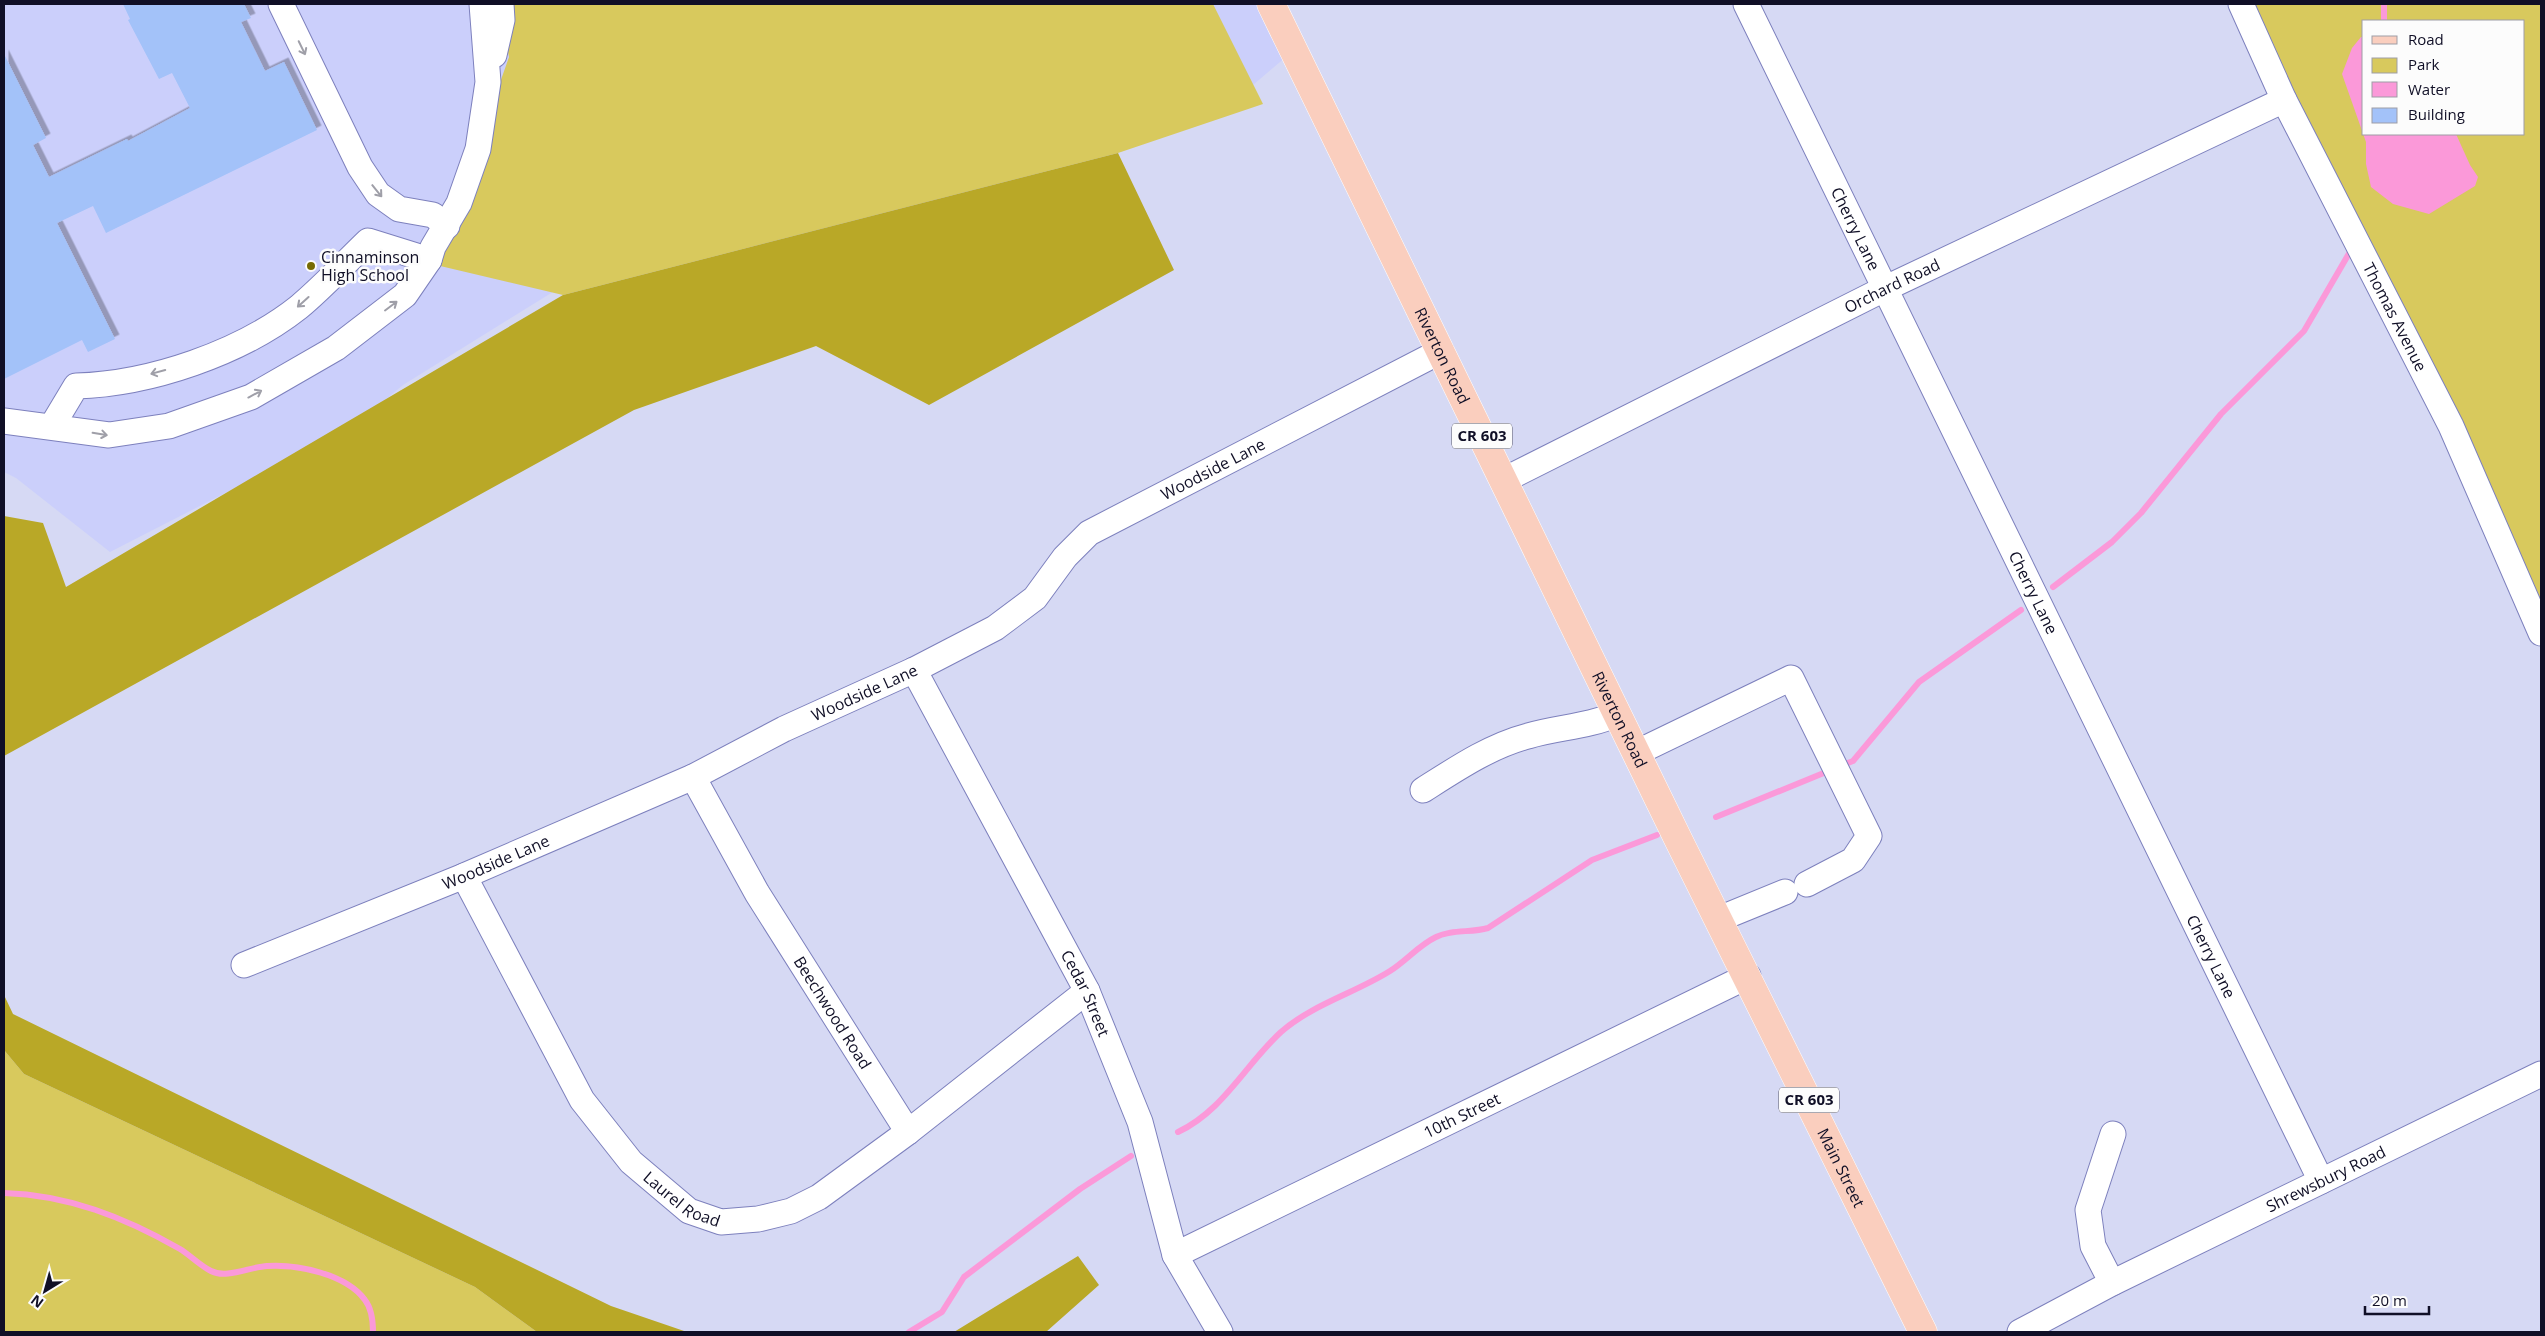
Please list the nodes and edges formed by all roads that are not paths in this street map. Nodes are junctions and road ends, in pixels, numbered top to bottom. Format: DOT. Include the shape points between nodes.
graph roads {
  1 [pos="281,4"];
  2 [pos="482,4"];
  3 [pos="501,4"];
  4 [pos="1271,4"];
  5 [pos="1746,4"];
  6 [pos="2241,4"];
  7 [pos="488,82"];
  8 [pos="2284,100"];
  9 [pos="447,226"];
  10 [pos="429,260"];
  11 [pos="1884,289"];
  12 [pos="1441,352"];
  13 [pos="4,421"];
  14 [pos="52,426"];
  15 [pos="1504,480"];
  16 [pos="2541,633"];
  17 [pos="914,670"];
  18 [pos="1617,714"];
  19 [pos="1636,753"];
  20 [pos="693,777"];
  21 [pos="1423,790"];
  22 [pos="1694,869"];
  23 [pos="464,876"];
  24 [pos="1719,920"];
  25 [pos="244,965"];
  26 [pos="1748,976"];
  27 [pos="1087,991"];
  28 [pos="2541,1074"];
  29 [pos="908,1132"];
  30 [pos="2113,1134"];
  31 [pos="2322,1182"];
  32 [pos="1175,1255"];
  33 [pos="2112,1283"];
  34 [pos="1220,1332"];
  35 [pos="1923,1332"];
  36 [pos="2020,1332"];
  1 -- 9 [label="street, one-way" via="360,167 378,194 399,209 433,215"];
  2 -- 7 [label="street"];
  3 -- 7 [label="street" via="502,20"];
  4 -- 12 [label="main road, Riverton Road / CR 603"];
  5 -- 11 [label="street, Cherry Lane"];
  6 -- 8 [label="street, Thomas Avenue"];
  7 -- 9 [label="street" via="478,148"];
  8 -- 11 [label="street, Orchard Road"];
  8 -- 16 [label="street, Thomas Avenue" via="2451,426"];
  9 -- 10 [label="street"];
  14 -- 10 [label="street, one-way" via="109,435 126,433 169,426 251,397 336,348 405,295"];
  10 -- 14 [label="street, one-way" via="368,241 299,306 261,332 217,355 180,366 109,385 76,386"];
  11 -- 15 [label="street, Orchard Road"];
  11 -- 31 [label="street, Cherry Lane"];
  12 -- 15 [label="main road, Riverton Road / CR 603"];
  12 -- 17 [label="street, Woodside Lane" via="1089,533 1065,557 1035,598 995,628"];
  13 -- 14 [label="street"];
  15 -- 18 [label="main road, Riverton Road / CR 603"];
  17 -- 20 [label="street, Woodside Lane" via="784,729"];
  17 -- 27 [label="street, Cedar Street"];
  18 -- 19 [label="main road, Riverton Road / CR 603"];
  18 -- 21 [label="street" via="1597,723 1509,741"];
  19 -- 22 [label="main road, Riverton Road / CR 603"];
  19 -- 24 [label="street" via="1791,678 1869,836 1853,860"];
  20 -- 23 [label="street, Woodside Lane"];
  20 -- 29 [label="street, Beechwood Road" via="757,893"];
  22 -- 24 [label="main road, Main Street / CR 603"];
  23 -- 25 [label="street, Woodside Lane"];
  23 -- 29 [label="street, Laurel Road" via="582,1100 631,1162 689,1212 721,1222 758,1219 791,1210 819,1197"];
  24 -- 26 [label="main road, Main Street / CR 603"];
  26 -- 32 [label="street, 10th Street"];
  26 -- 35 [label="main road, Main Street / CR 603"];
  27 -- 29 [label="street, Laurel Road"];
  27 -- 32 [label="street, Cedar Street" via="1140,1122"];
  28 -- 31 [label="street, Shrewsbury Road"];
  30 -- 33 [label="street" via="2088,1210 2094,1246"];
  31 -- 33 [label="street, Shrewsbury Road"];
  32 -- 34 [label="street, Cedar Street"];
  33 -- 36 [label="street, Shrewsbury Road"];
}
